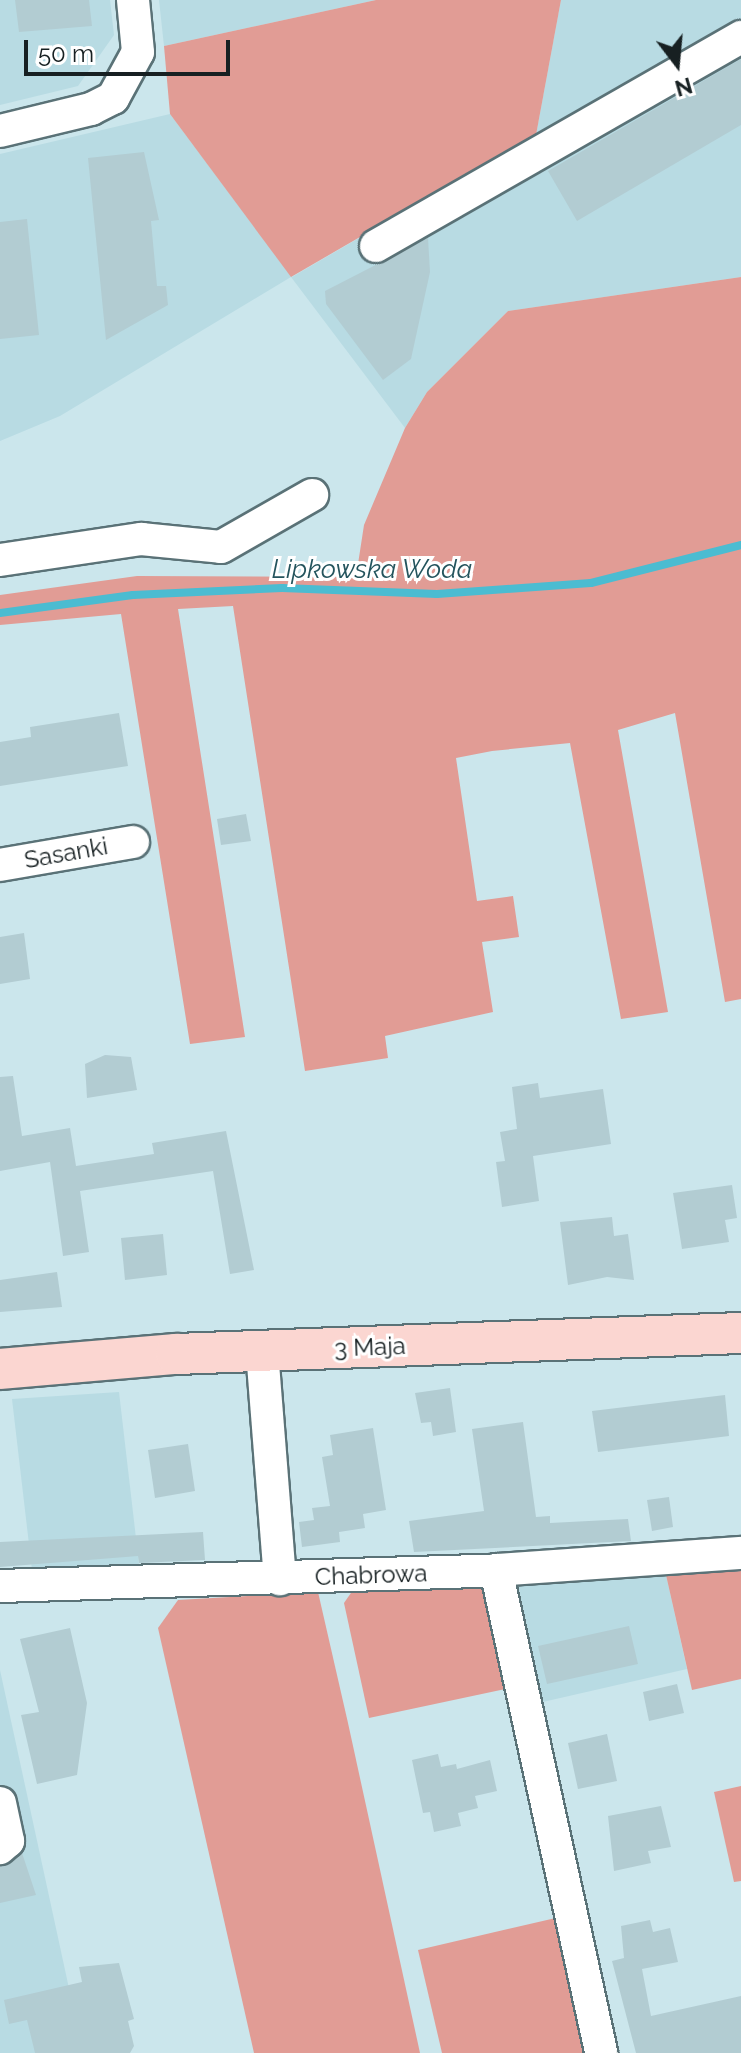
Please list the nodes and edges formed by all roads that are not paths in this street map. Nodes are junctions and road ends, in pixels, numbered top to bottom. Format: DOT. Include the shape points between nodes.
graph roads {
  1 [pos="133,0"];
  2 [pos="741,37"];
  3 [pos="0,131"];
  4 [pos="376,246"];
  5 [pos="312,495"];
  6 [pos="0,560"];
  7 [pos="133,842"];
  8 [pos="0,865"];
  9 [pos="741,1333"];
  10 [pos="262,1351"];
  11 [pos="0,1369"];
  12 [pos="741,1553"];
  13 [pos="496,1570"];
  14 [pos="280,1579"];
  15 [pos="0,1586"];
  16 [pos="0,1803"];
  17 [pos="0,1848"];
  18 [pos="601,2053"];
  1 -- 3 [label="street" via="138,52 132,72 113,98 91,109"];
  2 -- 4 [label="street"];
  5 -- 6 [label="street" via="221,547 141,539"];
  7 -- 8 [label="street, Sasanki"];
  9 -- 10 [label="main road, 3 Maja"];
  10 -- 11 [label="main road, 3 Maja"];
  10 -- 14 [label="street"];
  12 -- 13 [label="street, Chabrowa"];
  13 -- 14 [label="street, Chabrowa"];
  13 -- 18 [label="street"];
  14 -- 15 [label="street, Chabrowa"];
  16 -- 17 [label="street" via="8,1841"];
}
